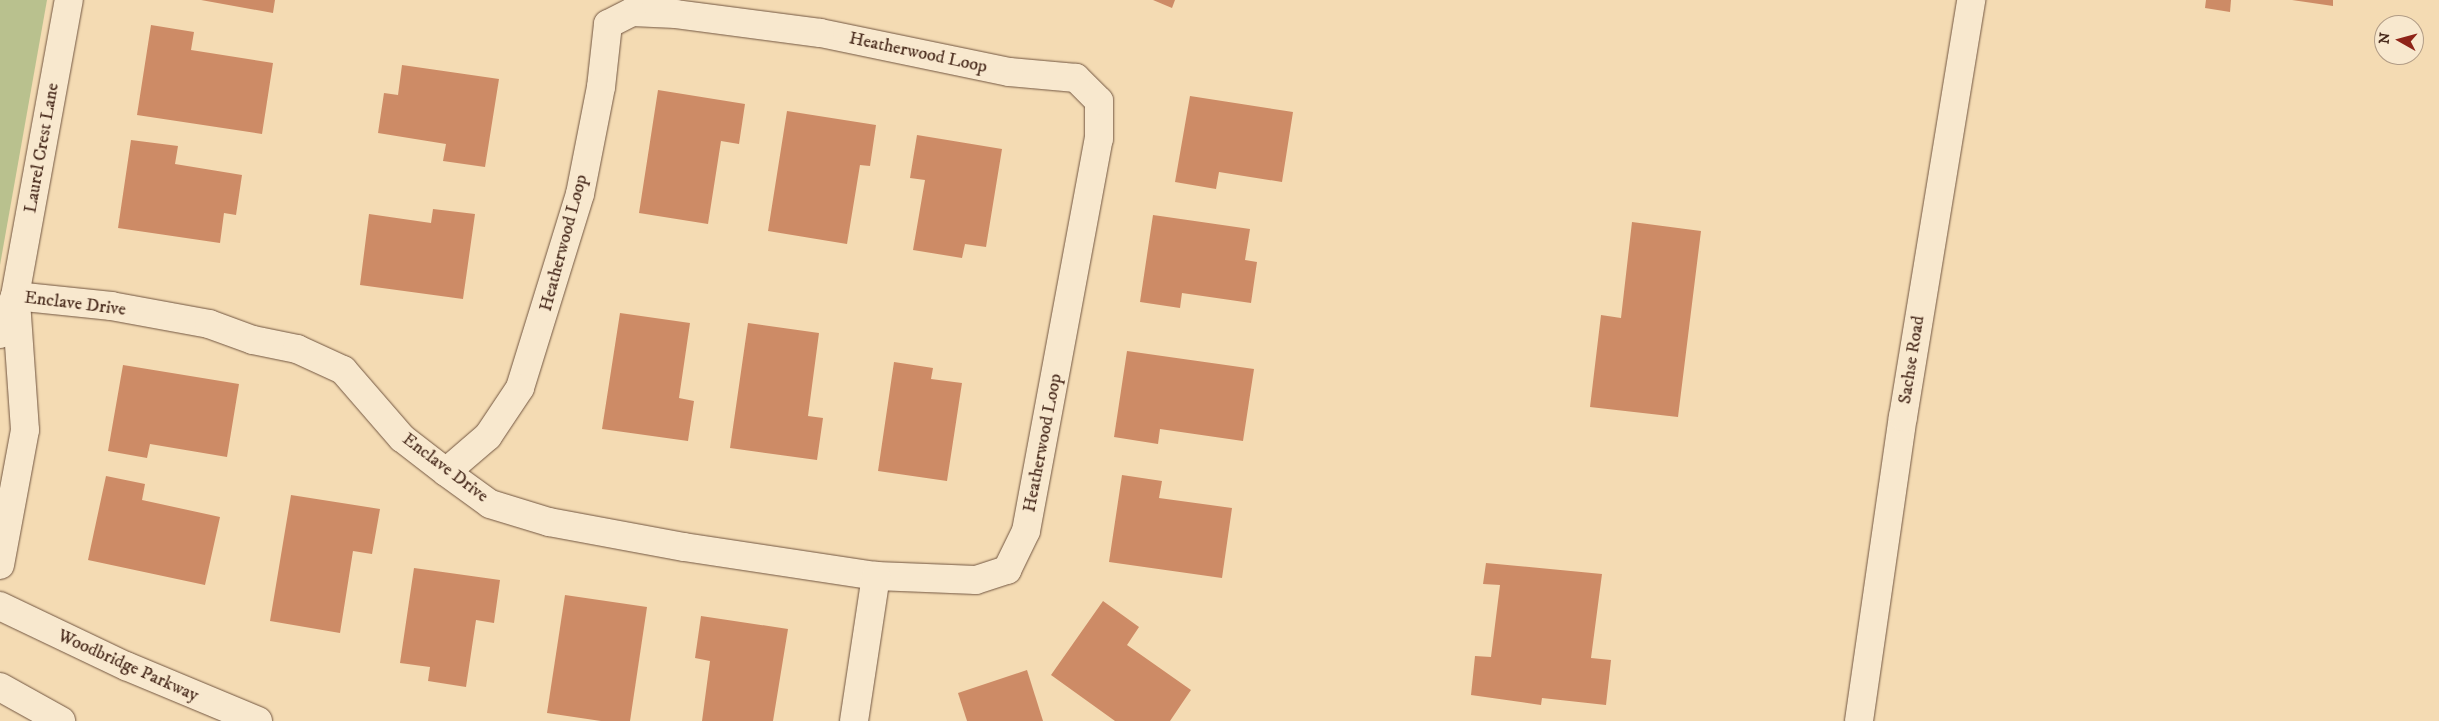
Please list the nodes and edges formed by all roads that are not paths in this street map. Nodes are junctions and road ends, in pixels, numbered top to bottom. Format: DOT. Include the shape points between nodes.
graph roads {
  1 [pos="69,0"];
  2 [pos="1971,0"];
  3 [pos="15,296"];
  4 [pos="0,334"];
  5 [pos="446,472"];
  6 [pos="0,565"];
  7 [pos="876,576"];
  8 [pos="0,606"];
  9 [pos="0,687"];
  10 [pos="61,721"];
  11 [pos="258,721"];
  12 [pos="854,721"];
  13 [pos="1860,721"];
  1 -- 3 [label="street, Laurel Crest Lane"];
  2 -- 13 [label="street, Sachse Road" via="1903,417"];
  3 -- 4 [label="street, Laurel Crest Lane"];
  3 -- 5 [label="street, Enclave Drive" via="111,306 209,324 253,340 297,349 342,370 402,438"];
  3 -- 6 [label="street, Laurel Crest Lane" via="25,430"];
  5 -- 7 [label="street, Enclave Drive" via="490,504 549,522"];
  5 -- 7 [label="street, Heatherwood Loop" via="488,436 520,388 580,194 601,87 608,24 632,12 676,14 820,33 1009,72 1076,78 1099,101 1099,138 1026,531 1007,570 976,580"];
  7 -- 12 [label="street"];
  8 -- 11 [label="street, Woodbridge Parkway" via="126,666"];
  9 -- 10 [label="street"];
}
